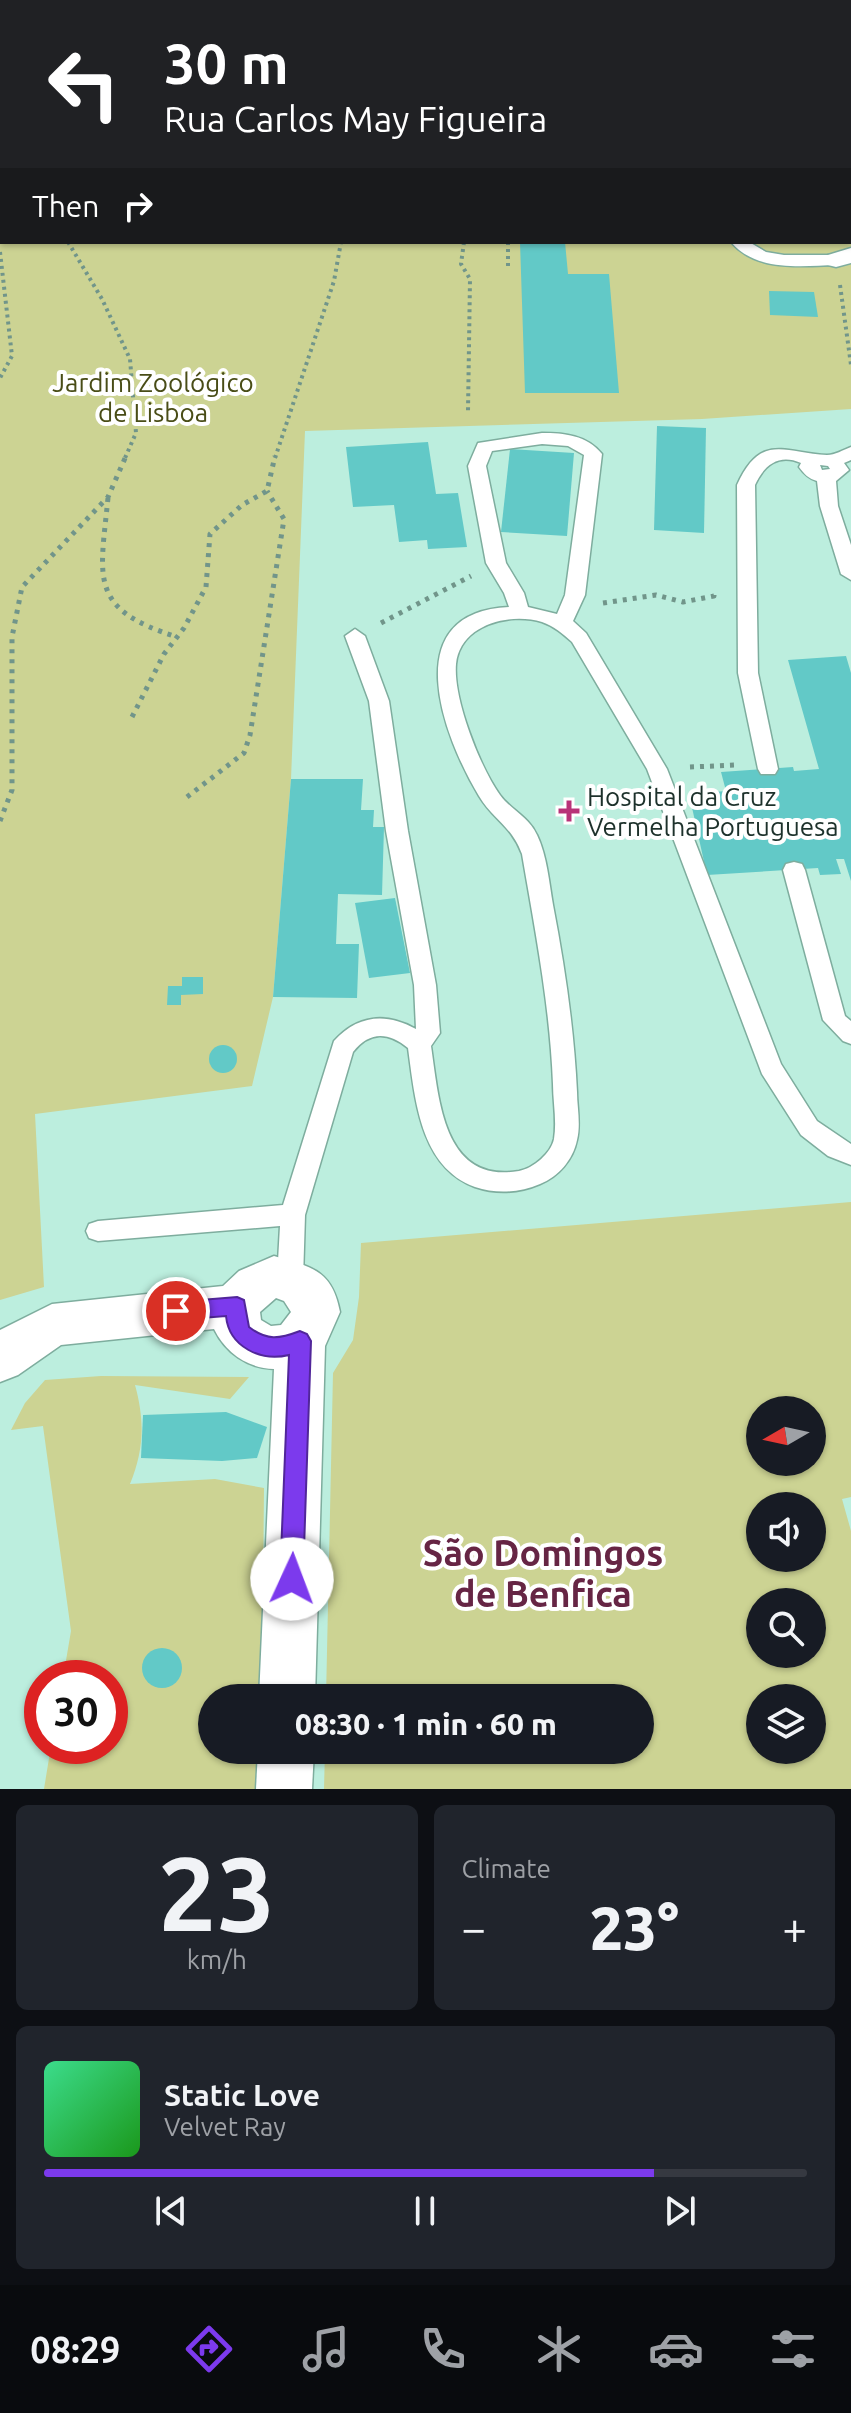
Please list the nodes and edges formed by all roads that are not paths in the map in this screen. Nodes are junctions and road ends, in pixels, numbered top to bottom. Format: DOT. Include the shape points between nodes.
graph roads {
  1 [pos="741,244"];
  2 [pos="844,258"];
  3 [pos="837,464"];
  4 [pos="851,574"];
  5 [pos="520,612"];
  6 [pos="571,630"];
  7 [pos="355,636"];
  8 [pos="768,766"];
  9 [pos="794,870"];
  10 [pos="851,1035"];
  11 [pos="419,1044"];
  12 [pos="851,1155"];
  13 [pos="293,1215"];
  14 [pos="98,1231"];
  15 [pos="290,1279"];
  16 [pos="237,1306"];
  17 [pos="300,1341"];
  18 [pos="0,1360"];
  19 [pos="288,1684"];
  20 [pos="285,1764"];
  21 [pos="284,1789"];
  1 -- 2 [label="lane" via="770,260"];
  3 -- 4 [label="lane" via="829,506"];
  3 -- 8 [label="lane" via="777,452 757,464 746,485 748,673"];
  5 -- 6 [label="lane" via="538,613"];
  5 -- 6 [label="lane" via="496,563 477,466 484,447 516,438 585,444 593,454"];
  5 -- 11 [label="lane" via="500,614 466,629 455,640 445,666 466,751 493,802 524,831 533,854 565,1056 566,1130 556,1160 542,1172 505,1183 468,1175 453,1164 431,1113"];
  6 -- 12 [label="lane" via="657,769 770,1067 809,1128"];
  7 -- 11 [label="lane" via="379,701 425,985 428,1033"];
  9 -- 10 [label="lane" via="835,1020"];
  11 -- 13 [label="lane" via="385,1026 352,1034 334,1071"];
  13 -- 14 [label="lane"];
  13 -- 15 [label="lane"];
  15 -- 16 [label="street" via="258,1282"];
  15 -- 17 [label="street" via="312,1295 316,1306 316,1319"];
  16 -- 17 [label="street" via="236,1320 254,1343 268,1348"];
  16 -- 18 [label="street" via="52,1325"];
  17 -- 19 [label="street"];
  20 -- 21 [label="street"];
}
